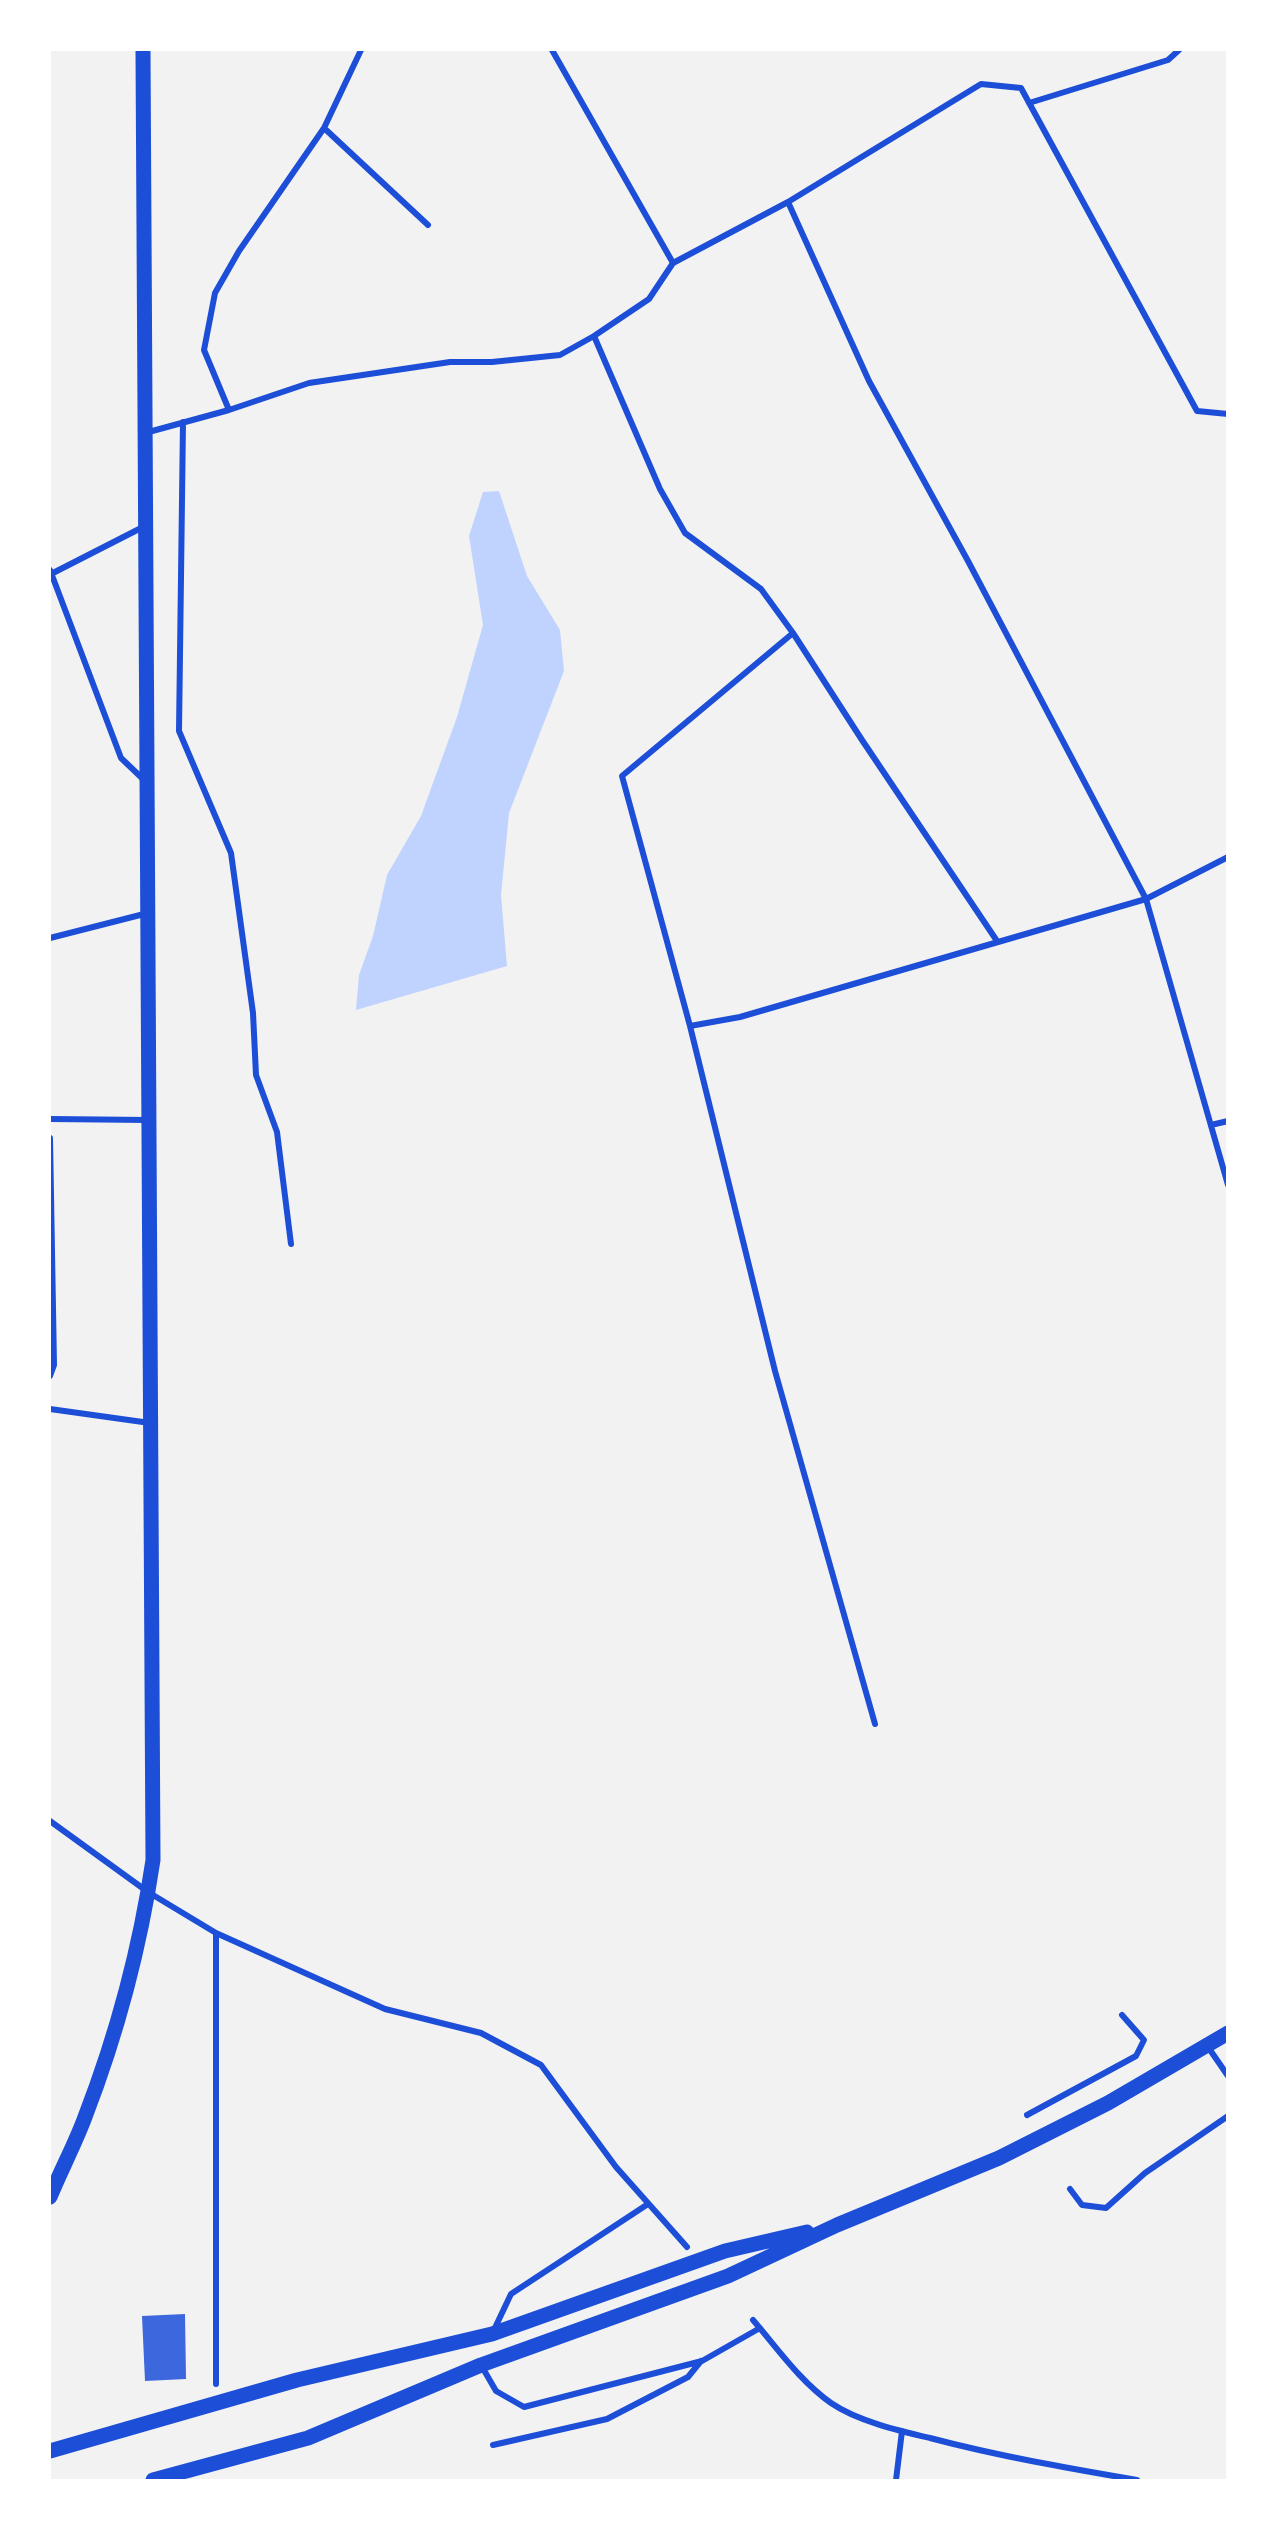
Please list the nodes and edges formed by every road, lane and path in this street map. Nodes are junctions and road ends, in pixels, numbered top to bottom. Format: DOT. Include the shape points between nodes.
graph roads {
  1 [pos="143,50"];
  2 [pos="361,50"];
  3 [pos="552,50"];
  4 [pos="1179,50"];
  5 [pos="1029,103"];
  6 [pos="324,128"];
  7 [pos="788,202"];
  8 [pos="428,225"];
  9 [pos="673,263"];
  10 [pos="594,336"];
  11 [pos="229,410"];
  12 [pos="1227,414"];
  13 [pos="183,422"];
  14 [pos="145,433"];
  15 [pos="145,525"];
  16 [pos="50,572"];
  17 [pos="794,633"];
  18 [pos="146,782"];
  19 [pos="1227,857"];
  20 [pos="1146,899"];
  21 [pos="148,913"];
  22 [pos="50,938"];
  23 [pos="998,941"];
  24 [pos="690,1026"];
  25 [pos="50,1119"];
  26 [pos="149,1120"];
  27 [pos="1227,1121"];
  28 [pos="1211,1125"];
  29 [pos="50,1138"];
  30 [pos="1227,1185"];
  31 [pos="291,1244"];
  32 [pos="50,1376"];
  33 [pos="50,1409"];
  34 [pos="150,1423"];
  35 [pos="875,1724"];
  36 [pos="50,1821"];
  37 [pos="148,1892"];
  38 [pos="216,1933"];
  39 [pos="1122,2014"];
  40 [pos="1227,2033"];
  41 [pos="1208,2046"];
  42 [pos="1227,2076"];
  43 [pos="1027,2115"];
  44 [pos="1227,2116"];
  45 [pos="1070,2189"];
  46 [pos="50,2196"];
  47 [pos="648,2204"];
  48 [pos="837,2225"];
  49 [pos="687,2247"];
  50 [pos="753,2320"];
  51 [pos="760,2328"];
  52 [pos="492,2334"];
  53 [pos="702,2361"];
  54 [pos="481,2365"];
  55 [pos="216,2384"];
  56 [pos="902,2431"];
  57 [pos="493,2445"];
  58 [pos="50,2451"];
  59 [pos="153,2481"];
  60 [pos="896,2481"];
  61 [pos="1137,2481"];
  1 -- 14 [label="highway"];
  2 -- 6 [label="street"];
  3 -- 9 [label="street"];
  4 -- 5 [label="street" via="1168,60"];
  5 -- 7 [label="street" via="1021,88 981,84"];
  5 -- 12 [label="street" via="1197,411"];
  6 -- 8 [label="street"];
  6 -- 11 [label="street" via="215,292 204,350"];
  7 -- 9 [label="street"];
  7 -- 20 [label="street" via="869,381"];
  9 -- 10 [label="street" via="650,299"];
  10 -- 11 [label="street" via="560,355 450,362 309,383"];
  10 -- 17 [label="street" via="660,489 685,533 761,588"];
  11 -- 13 [label="street"];
  13 -- 14 [label="street"];
  13 -- 31 [label="street" via="179,731 231,853 253,1013 256,1075 277,1132"];
  14 -- 15 [label="highway"];
  15 -- 16 [label="street"];
  15 -- 18 [label="highway"];
  16 -- 18 [label="street" via="122,758"];
  17 -- 23 [label="street"];
  17 -- 24 [label="street" via="622,777"];
  18 -- 21 [label="highway"];
  19 -- 20 [label="street"];
  20 -- 23 [label="street"];
  20 -- 28 [label="street"];
  21 -- 22 [label="street"];
  21 -- 26 [label="highway"];
  23 -- 24 [label="street" via="740,1017"];
  24 -- 35 [label="street" via="775,1371"];
  25 -- 26 [label="street"];
  26 -- 34 [label="highway"];
  27 -- 28 [label="street"];
  28 -- 30 [label="street"];
  29 -- 32 [label="street" via="54,1365"];
  33 -- 34 [label="street"];
  34 -- 37 [label="highway" via="154,1792 153,1860"];
  36 -- 37 [label="street"];
  37 -- 38 [label="street"];
  37 -- 46 [label="highway" via="125,1997 85,2117"];
  38 -- 47 [label="street" via="385,2009 481,2033 541,2065"];
  38 -- 55 [label="street"];
  39 -- 43 [label="street" via="1144,2040 1136,2056"];
  40 -- 41 [label="highway"];
  41 -- 42 [label="street"];
  41 -- 48 [label="highway" via="1108,2103 999,2158"];
  44 -- 45 [label="street" via="1145,2173 1106,2208 1082,2205"];
  47 -- 49 [label="street"];
  47 -- 52 [label="street" via="511,2294"];
  48 -- 52 [label="highway" via="725,2251"];
  48 -- 54 [label="highway" via="728,2276"];
  50 -- 51 [label="street"];
  51 -- 53 [label="street"];
  51 -- 56 [label="street" via="806,2384 834,2405"];
  52 -- 58 [label="highway" via="297,2380"];
  53 -- 54 [label="street" via="524,2407 496,2391"];
  53 -- 57 [label="street" via="688,2377 607,2419"];
  54 -- 59 [label="highway" via="308,2438"];
  56 -- 60 [label="street"];
  56 -- 61 [label="street" via="990,2453"];
}
